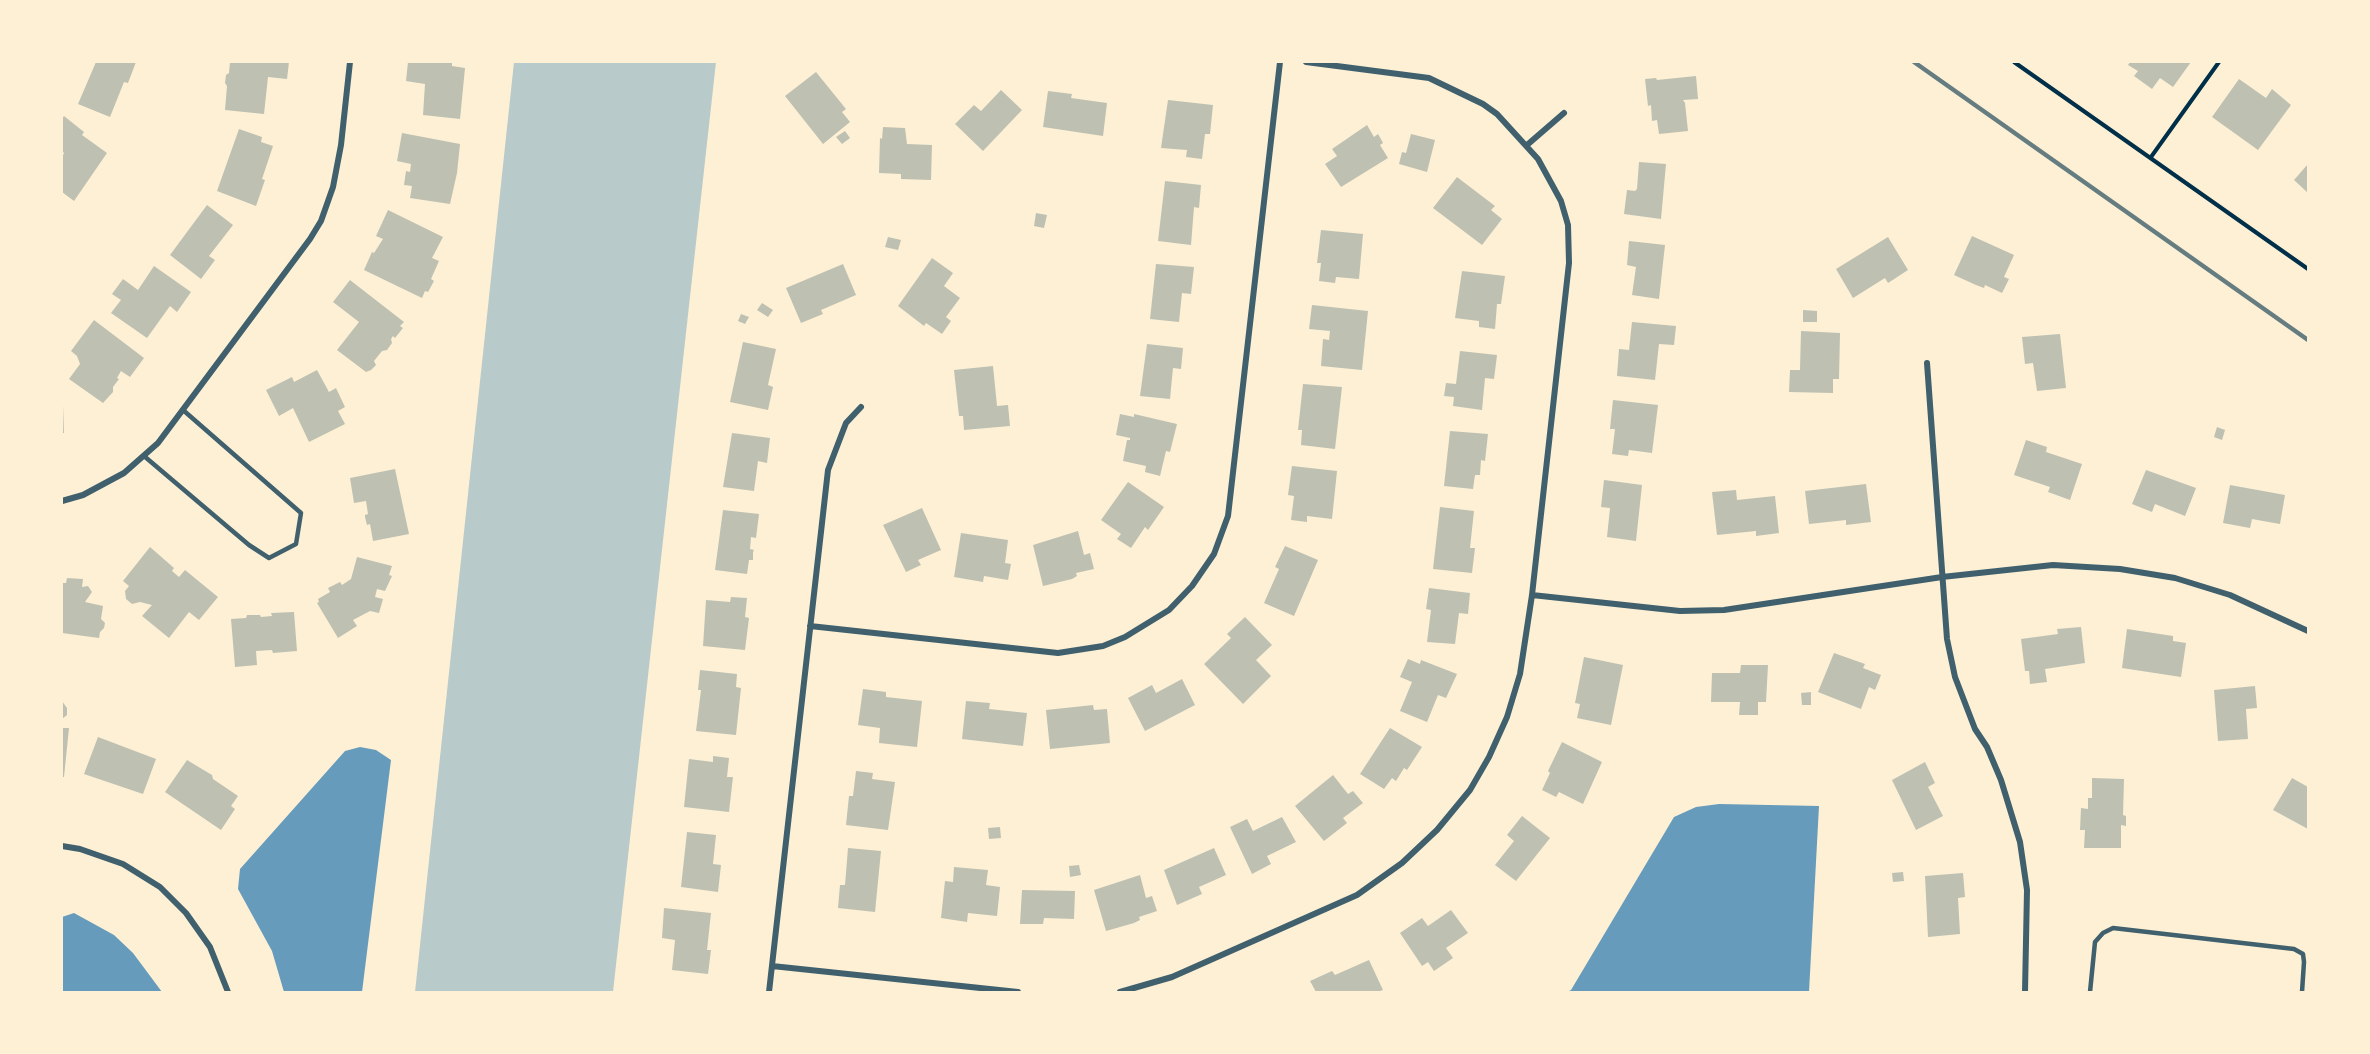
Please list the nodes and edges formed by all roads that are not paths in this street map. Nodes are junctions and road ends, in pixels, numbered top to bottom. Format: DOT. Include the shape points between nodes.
graph roads {
  1 [pos="350,62"];
  2 [pos="1280,62"];
  3 [pos="1306,62"];
  4 [pos="1564,112"];
  5 [pos="1527,145"];
  6 [pos="1927,363"];
  7 [pos="861,407"];
  8 [pos="183,410"];
  9 [pos="144,456"];
  10 [pos="62,501"];
  11 [pos="1942,577"];
  12 [pos="1532,595"];
  13 [pos="810,626"];
  14 [pos="2308,631"];
  15 [pos="62,846"];
  16 [pos="772,966"];
  17 [pos="2090,990"];
  18 [pos="228,993"];
  19 [pos="769,993"];
  20 [pos="1018,993"];
  21 [pos="1120,993"];
  22 [pos="2025,993"];
  23 [pos="2302,993"];
  1 -- 8 [label="street" via="341,145 321,221"];
  2 -- 13 [label="street" via="1228,516 1214,554 1192,586 1169,610 1125,637 1103,646 1058,653"];
  3 -- 5 [label="street" via="1429,78 1483,104"];
  4 -- 5 [label="street"];
  5 -- 12 [label="street" via="1561,201 1568,225 1569,263"];
  6 -- 11 [label="street"];
  7 -- 13 [label="street" via="846,423 828,470"];
  8 -- 9 [label="street"];
  8 -- 9 [label="lane" via="301,513 296,544 269,558"];
  9 -- 10 [label="street" via="124,473 83,495"];
  11 -- 12 [label="street" via="1724,610 1680,611"];
  11 -- 14 [label="street" via="2053,565 2120,569 2175,578 2230,596"];
  11 -- 22 [label="street" via="1954,677 2001,780 2020,842 2027,890"];
  12 -- 21 [label="street" via="1520,674 1507,717 1470,790 1437,830 1402,863 1357,895 1172,977"];
  13 -- 16 [label="street"];
  15 -- 18 [label="street" via="123,864 160,887 186,913 210,947"];
  16 -- 19 [label="street"];
  16 -- 20 [label="street"];
  17 -- 23 [label="lane" via="2095,942 2113,928 2294,949 2303,954"];
}
